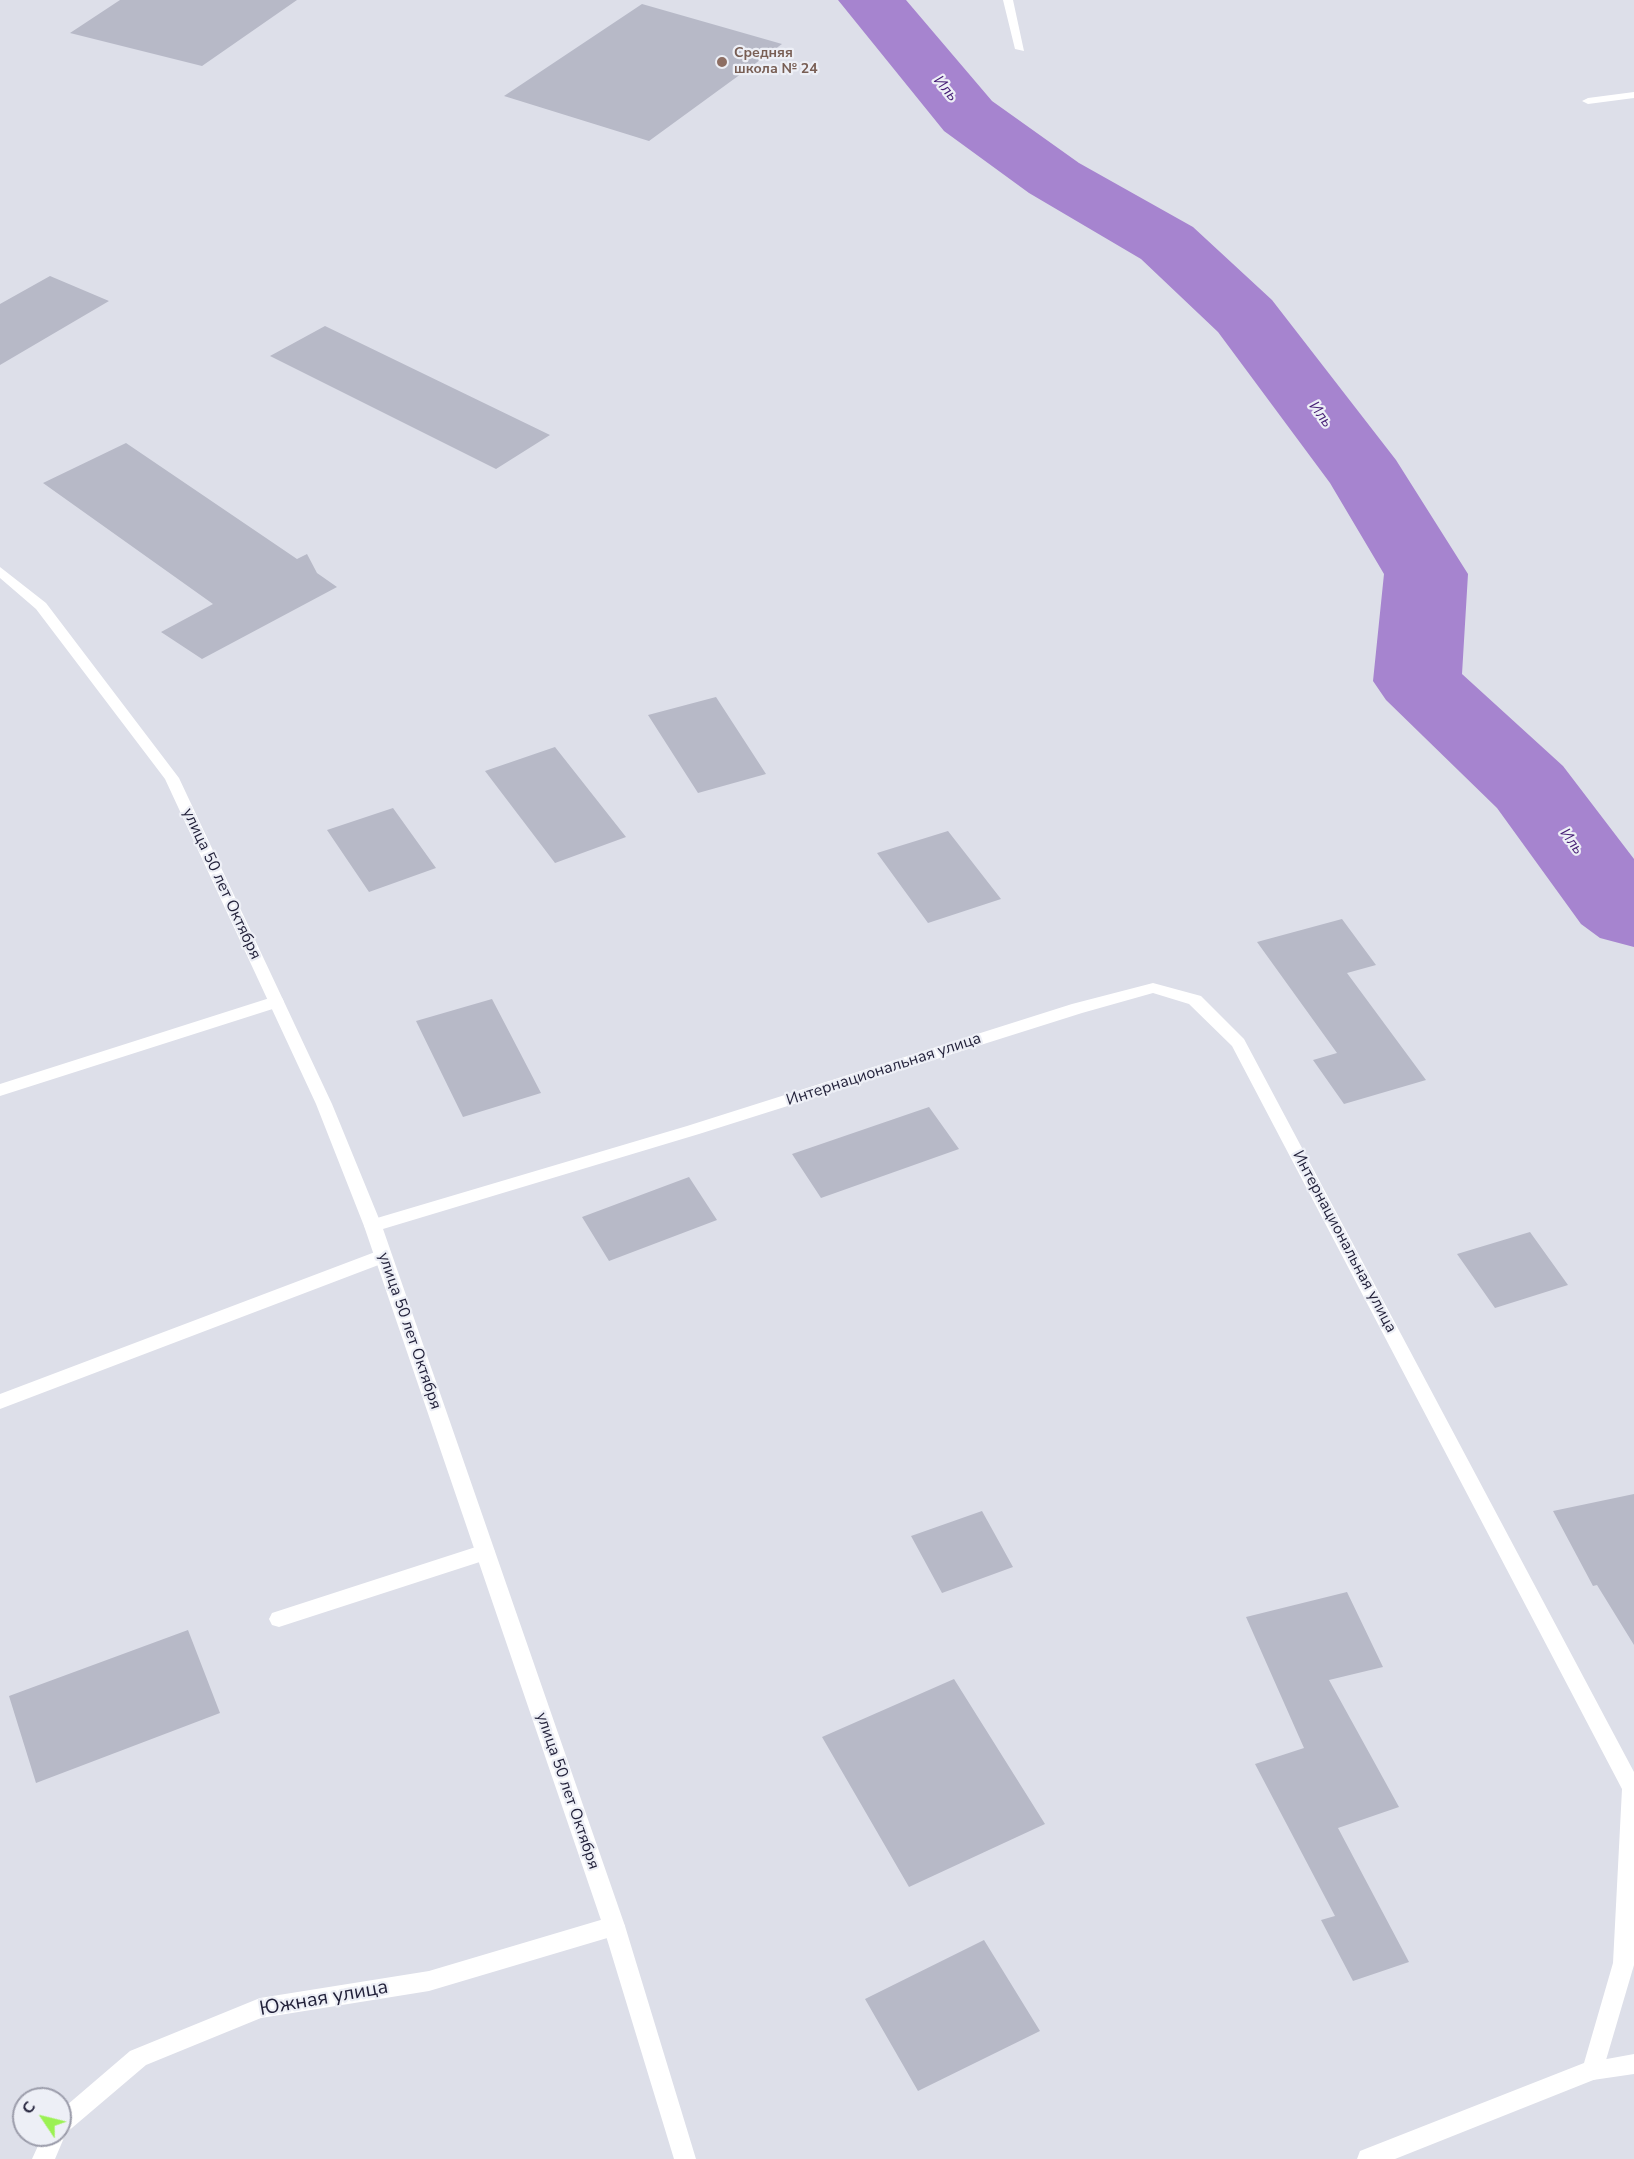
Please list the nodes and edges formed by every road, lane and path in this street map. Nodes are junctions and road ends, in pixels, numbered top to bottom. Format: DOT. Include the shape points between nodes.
graph roads {
  1 [pos="1008,0"];
  2 [pos="1020,49"];
  3 [pos="1634,95"];
  4 [pos="1588,100"];
  5 [pos="0,571"];
  6 [pos="276,1002"];
  7 [pos="0,1090"];
  8 [pos="373,1226"];
  9 [pos="383,1256"];
  10 [pos="0,1402"];
  11 [pos="485,1552"];
  12 [pos="279,1619"];
  13 [pos="1633,1787"];
  14 [pos="614,1926"];
  15 [pos="1634,2064"];
  16 [pos="1593,2070"];
  17 [pos="72,2115"];
  18 [pos="685,2159"];
  19 [pos="1368,2159"];
  1 -- 2 [label="street"];
  3 -- 4 [label="street"];
  5 -- 6 [label="street, улица 50 лет Октября" via="41,606 172,778"];
  6 -- 7 [label="street"];
  6 -- 8 [label="street, улица 50 лет Октября" via="324,1104"];
  8 -- 9 [label="street, улица 50 лет Октября"];
  8 -- 13 [label="street, Интернациональная улица" via="1078,1008 1153,988 1195,1000 1238,1043"];
  9 -- 10 [label="street"];
  9 -- 11 [label="street, улица 50 лет Октября"];
  11 -- 12 [label="street"];
  11 -- 14 [label="street, улица 50 лет Октября"];
  13 -- 16 [label="street, Интернациональная улица" via="1624,1963"];
  14 -- 17 [label="street, Южная улица" via="429,1981 260,2008 138,2058"];
  14 -- 18 [label="street, улица 50 лет Октября"];
  15 -- 16 [label="street"];
  16 -- 19 [label="street"];
}
